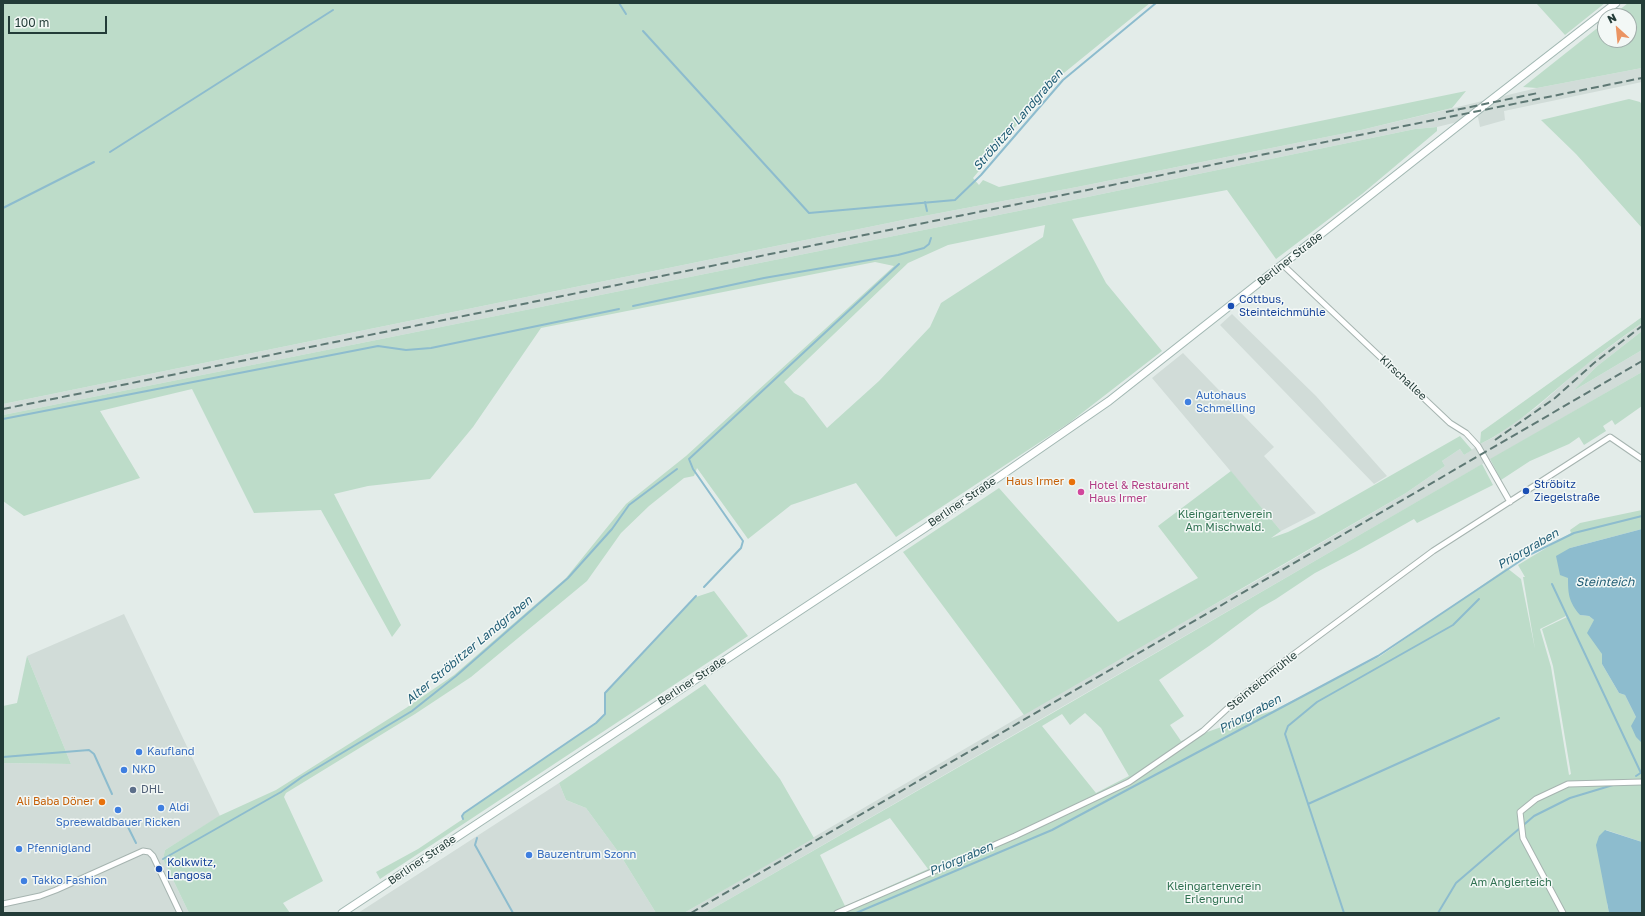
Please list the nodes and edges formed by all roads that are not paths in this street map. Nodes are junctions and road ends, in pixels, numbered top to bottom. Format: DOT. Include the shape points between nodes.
graph roads {
  1 [pos="1616,3"];
  2 [pos="1283,265"];
  3 [pos="1642,459"];
  4 [pos="1510,502"];
  5 [pos="1642,782"];
  6 [pos="3,904"];
  7 [pos="180,913"];
  8 [pos="342,913"];
  9 [pos="837,913"];
  10 [pos="1563,913"];
  1 -- 2 [label="main road, Berliner Straße"];
  2 -- 4 [label="street, Kirschallee" via="1450,423 1478,446"];
  2 -- 8 [label="main road, Berliner Straße" via="1109,401 1049,444"];
  3 -- 4 [label="street, Steinteichmühle" via="1610,437"];
  4 -- 9 [label="street, Steinteichmühle" via="1433,551 1286,660 1203,731 1129,782 1015,836"];
  5 -- 10 [label="street" via="1568,784 1536,799 1520,812 1523,838"];
  6 -- 7 [label="street" via="49,892 143,851 151,854"];
}
